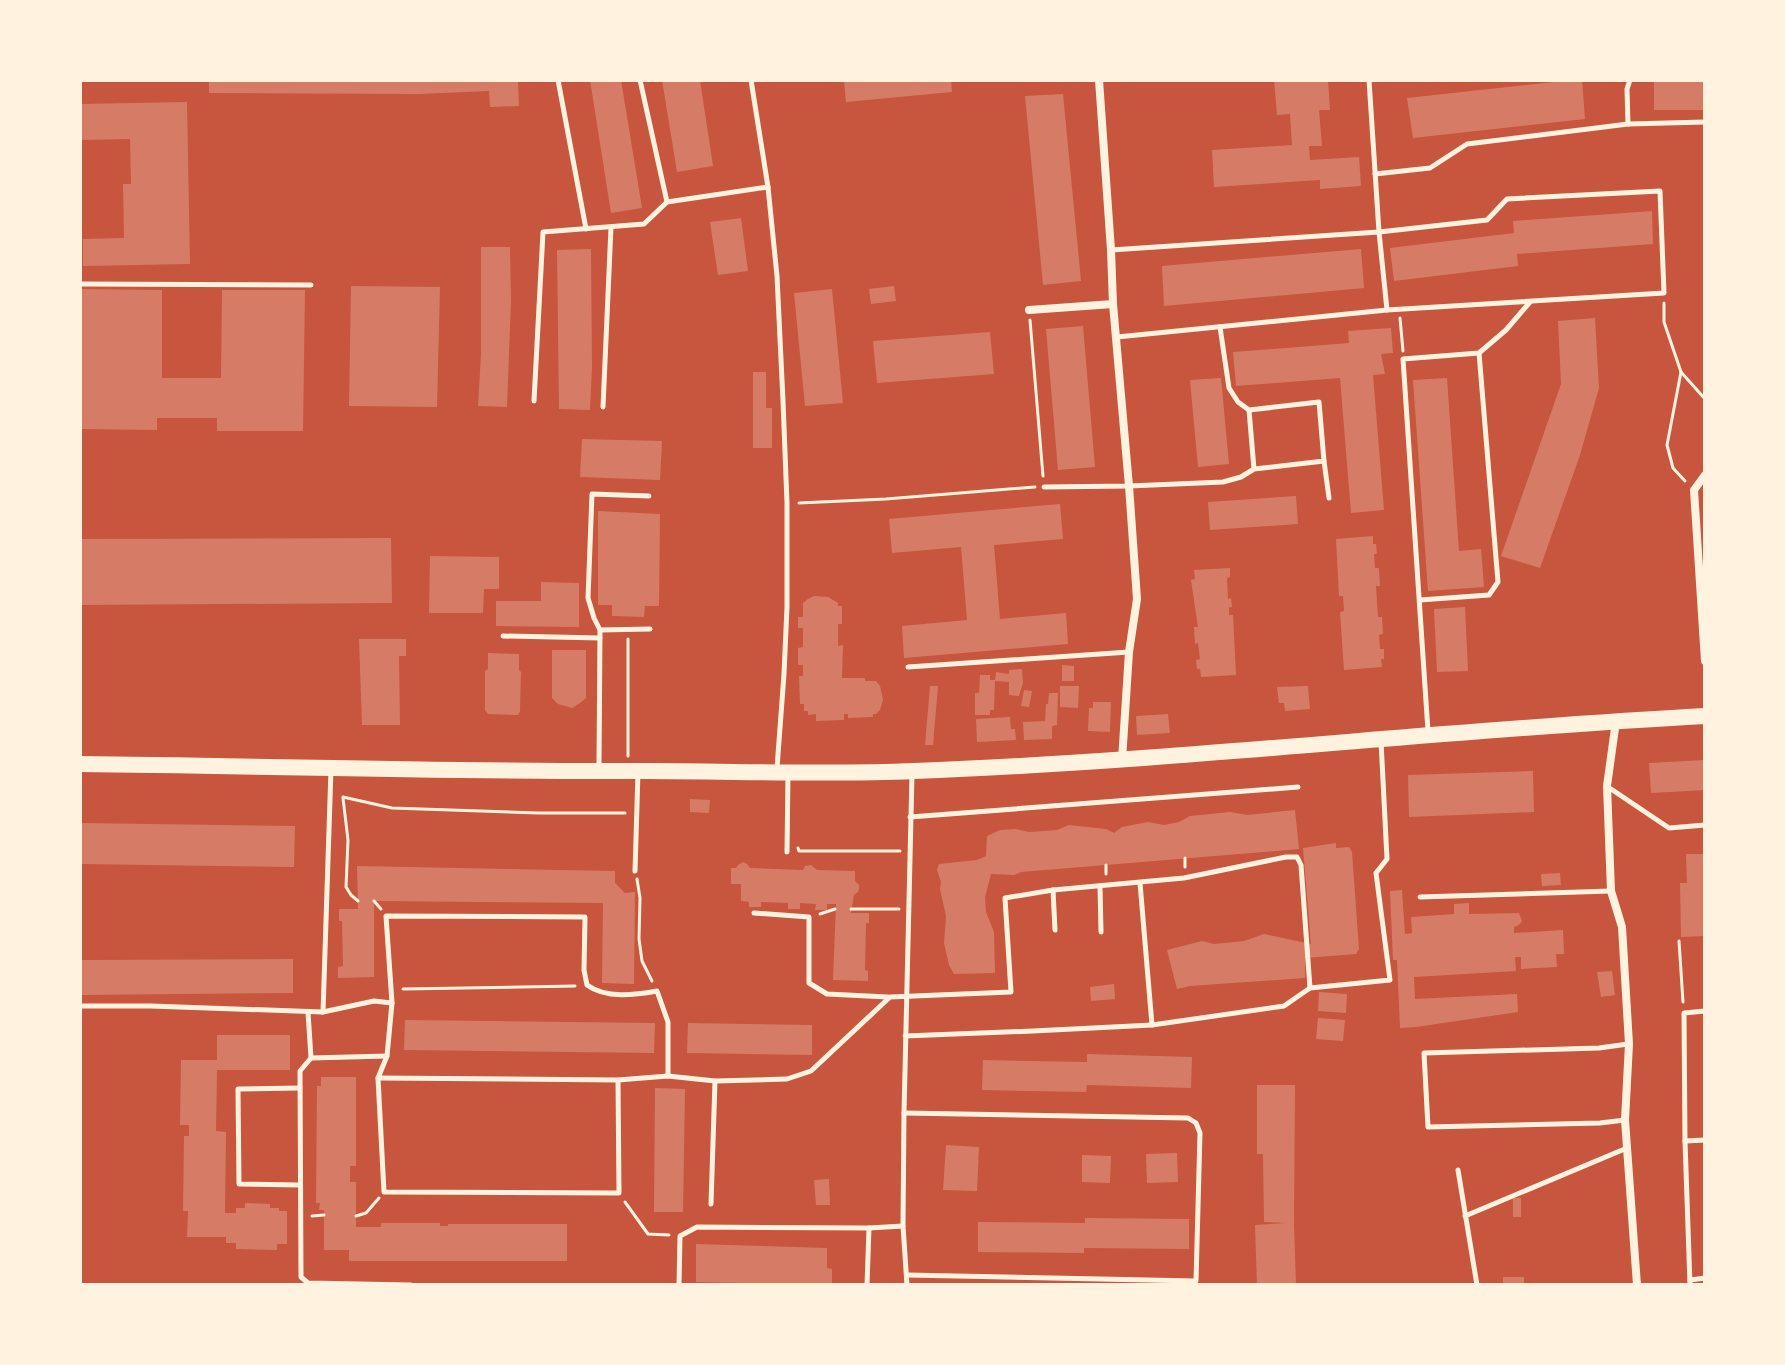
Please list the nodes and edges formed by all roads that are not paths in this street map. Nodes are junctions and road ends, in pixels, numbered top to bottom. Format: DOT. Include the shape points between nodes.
graph roads {
  1 [pos="558,80"];
  2 [pos="640,80"];
  3 [pos="751,80"];
  4 [pos="1099,80"];
  5 [pos="1107,80"];
  6 [pos="1369,80"];
  7 [pos="1630,80"];
  8 [pos="1705,122"];
  9 [pos="1628,124"];
  10 [pos="1375,174"];
  11 [pos="768,187"];
  12 [pos="667,202"];
  13 [pos="611,227"];
  14 [pos="586,229"];
  15 [pos="1379,232"];
  16 [pos="1111,250"];
  17 [pos="80,284"];
  18 [pos="311,285"];
  19 [pos="1530,302"];
  20 [pos="1113,304"];
  21 [pos="1029,310"];
  22 [pos="1387,310"];
  23 [pos="1220,327"];
  24 [pos="1117,337"];
  25 [pos="1479,353"];
  26 [pos="534,401"];
  27 [pos="603,407"];
  28 [pos="1249,410"];
  29 [pos="1324,461"];
  30 [pos="1254,469"];
  31 [pos="1705,475"];
  32 [pos="1129,486"];
  33 [pos="1044,487"];
  34 [pos="649,496"];
  35 [pos="1329,498"];
  36 [pos="1701,536"];
  37 [pos="1420,600"];
  38 [pos="650,629"];
  39 [pos="600,630"];
  40 [pos="503,636"];
  41 [pos="600,638"];
  42 [pos="1129,652"];
  43 [pos="1705,661"];
  44 [pos="908,667"];
  45 [pos="1705,716"];
  46 [pos="1616,721"];
  47 [pos="1429,736"];
  48 [pos="1381,740"];
  49 [pos="1122,760"];
  50 [pos="80,764"];
  51 [pos="331,767"];
  52 [pos="600,771"];
  53 [pos="638,771"];
  54 [pos="912,771"];
  55 [pos="782,773"];
  56 [pos="1607,786"];
  57 [pos="1298,787"];
  58 [pos="910,817"];
  59 [pos="1705,825"];
  60 [pos="787,852"];
  61 [pos="635,871"];
  62 [pos="1140,883"];
  63 [pos="1100,886"];
  64 [pos="1053,890"];
  65 [pos="1611,891"];
  66 [pos="1420,897"];
  67 [pos="754,913"];
  68 [pos="1055,930"];
  69 [pos="1101,932"];
  70 [pos="1310,988"];
  71 [pos="907,996"];
  72 [pos="890,997"];
  73 [pos="392,1003"];
  74 [pos="80,1006"];
  75 [pos="1705,1011"];
  76 [pos="308,1012"];
  77 [pos="323,1012"];
  78 [pos="1152,1025"];
  79 [pos="905,1036"];
  80 [pos="1629,1044"];
  81 [pos="387,1056"];
  82 [pos="311,1058"];
  83 [pos="668,1076"];
  84 [pos="378,1078"];
  85 [pos="618,1080"];
  86 [pos="715,1081"];
  87 [pos="300,1088"];
  88 [pos="904,1113"];
  89 [pos="1625,1120"];
  90 [pos="1705,1140"];
  91 [pos="1685,1141"];
  92 [pos="1627,1148"];
  93 [pos="1458,1170"];
  94 [pos="299,1185"];
  95 [pos="711,1204"];
  96 [pos="1465,1216"];
  97 [pos="903,1226"];
  98 [pos="869,1228"];
  99 [pos="907,1275"];
  100 [pos="1705,1278"];
  101 [pos="1690,1283"];
  102 [pos="411,1285"];
  103 [pos="679,1285"];
  104 [pos="867,1285"];
  105 [pos="907,1285"];
  106 [pos="1477,1285"];
  107 [pos="1637,1285"];
  1 -- 14 [label="lane"];
  2 -- 12 [label="lane"];
  3 -- 11 [label="lane"];
  4 -- 5 [label="lane"];
  4 -- 16 [label="street"];
  6 -- 10 [label="lane"];
  7 -- 9 [label="lane"];
  8 -- 9 [label="lane"];
  9 -- 10 [label="lane" via="1467,144 1430,168"];
  10 -- 15 [label="lane"];
  11 -- 12 [label="lane"];
  11 -- 55 [label="lane" via="787,503"];
  12 -- 13 [label="lane" via="644,224"];
  13 -- 14 [label="lane"];
  13 -- 27 [label="lane"];
  14 -- 26 [label="lane" via="543,232"];
  15 -- 16 [label="lane"];
  15 -- 19 [label="lane" via="1487,220 1507,199 1660,191 1664,293"];
  15 -- 22 [label="lane"];
  16 -- 20 [label="street"];
  17 -- 18 [label="lane"];
  19 -- 22 [label="lane"];
  19 -- 25 [label="lane"];
  20 -- 21 [label="street"];
  20 -- 24 [label="street"];
  22 -- 23 [label="lane"];
  23 -- 24 [label="lane"];
  23 -- 28 [label="lane" via="1229,388"];
  24 -- 32 [label="street"];
  25 -- 37 [label="lane" via="1498,582 1489,595"];
  25 -- 37 [label="lane" via="1403,359"];
  28 -- 29 [label="lane" via="1319,402"];
  28 -- 30 [label="lane"];
  29 -- 30 [label="lane"];
  29 -- 35 [label="lane"];
  30 -- 32 [label="lane" via="1223,482"];
  31 -- 36 [label="street" via="1694,490"];
  32 -- 33 [label="lane"];
  32 -- 42 [label="street" via="1137,599"];
  34 -- 39 [label="lane" via="592,494 588,598"];
  36 -- 43 [label="street"];
  37 -- 47 [label="lane"];
  38 -- 39 [label="lane"];
  39 -- 41 [label="lane"];
  40 -- 41 [label="lane"];
  41 -- 52 [label="lane"];
  42 -- 44 [label="lane"];
  42 -- 49 [label="street"];
  45 -- 46 [label="main road"];
  46 -- 47 [label="main road"];
  46 -- 56 [label="street"];
  47 -- 48 [label="main road"];
  48 -- 49 [label="main road"];
  48 -- 70 [label="lane" via="1387,859 1376,873 1390,980"];
  49 -- 54 [label="main road"];
  50 -- 51 [label="main road"];
  51 -- 52 [label="main road"];
  51 -- 77 [label="lane"];
  52 -- 53 [label="main road"];
  53 -- 55 [label="main road"];
  53 -- 61 [label="lane"];
  54 -- 55 [label="main road"];
  54 -- 58 [label="lane"];
  55 -- 60 [label="lane"];
  56 -- 59 [label="lane" via="1669,828"];
  56 -- 65 [label="street"];
  57 -- 58 [label="lane"];
  58 -- 71 [label="lane"];
  62 -- 63 [label="lane"];
  62 -- 70 [label="lane" via="1297,857"];
  62 -- 78 [label="lane"];
  63 -- 64 [label="lane"];
  63 -- 69 [label="lane"];
  64 -- 68 [label="lane"];
  64 -- 71 [label="lane" via="1005,898 1011,992"];
  65 -- 66 [label="lane"];
  65 -- 80 [label="street" via="1622,927"];
  67 -- 72 [label="lane" via="809,917 809,983 827,994"];
  70 -- 78 [label="lane" via="1284,1006"];
  71 -- 72 [label="lane"];
  71 -- 79 [label="lane"];
  72 -- 86 [label="lane" via="811,1071 787,1079"];
  73 -- 77 [label="lane" via="374,1001"];
  73 -- 81 [label="lane"];
  73 -- 83 [label="lane" via="386,916 585,917 587,985 597,992 657,991 668,1022"];
  74 -- 76 [label="lane"];
  75 -- 91 [label="lane" via="1684,1013"];
  76 -- 77 [label="lane"];
  76 -- 82 [label="lane"];
  78 -- 79 [label="lane"];
  79 -- 88 [label="lane"];
  80 -- 89 [label="street"];
  80 -- 89 [label="lane" via="1424,1053 1428,1127"];
  81 -- 82 [label="lane"];
  81 -- 84 [label="lane"];
  82 -- 87 [label="lane" via="300,1071"];
  83 -- 85 [label="lane"];
  83 -- 86 [label="lane"];
  84 -- 85 [label="lane"];
  84 -- 85 [label="lane" via="384,1192 619,1193"];
  86 -- 95 [label="lane"];
  87 -- 94 [label="lane"];
  87 -- 94 [label="lane" via="238,1089 239,1184"];
  88 -- 97 [label="lane"];
  88 -- 99 [label="lane" via="1188,1118 1200,1133 1196,1281"];
  89 -- 92 [label="street"];
  90 -- 91 [label="lane"];
  91 -- 101 [label="lane"];
  92 -- 96 [label="lane"];
  92 -- 107 [label="street"];
  93 -- 96 [label="lane"];
  94 -- 102 [label="lane" via="301,1277 308,1283"];
  96 -- 106 [label="lane"];
  97 -- 98 [label="lane"];
  97 -- 99 [label="lane"];
  98 -- 103 [label="lane" via="697,1227 680,1236"];
  98 -- 104 [label="lane"];
  99 -- 105 [label="lane"];
  100 -- 101 [label="lane"];
}
